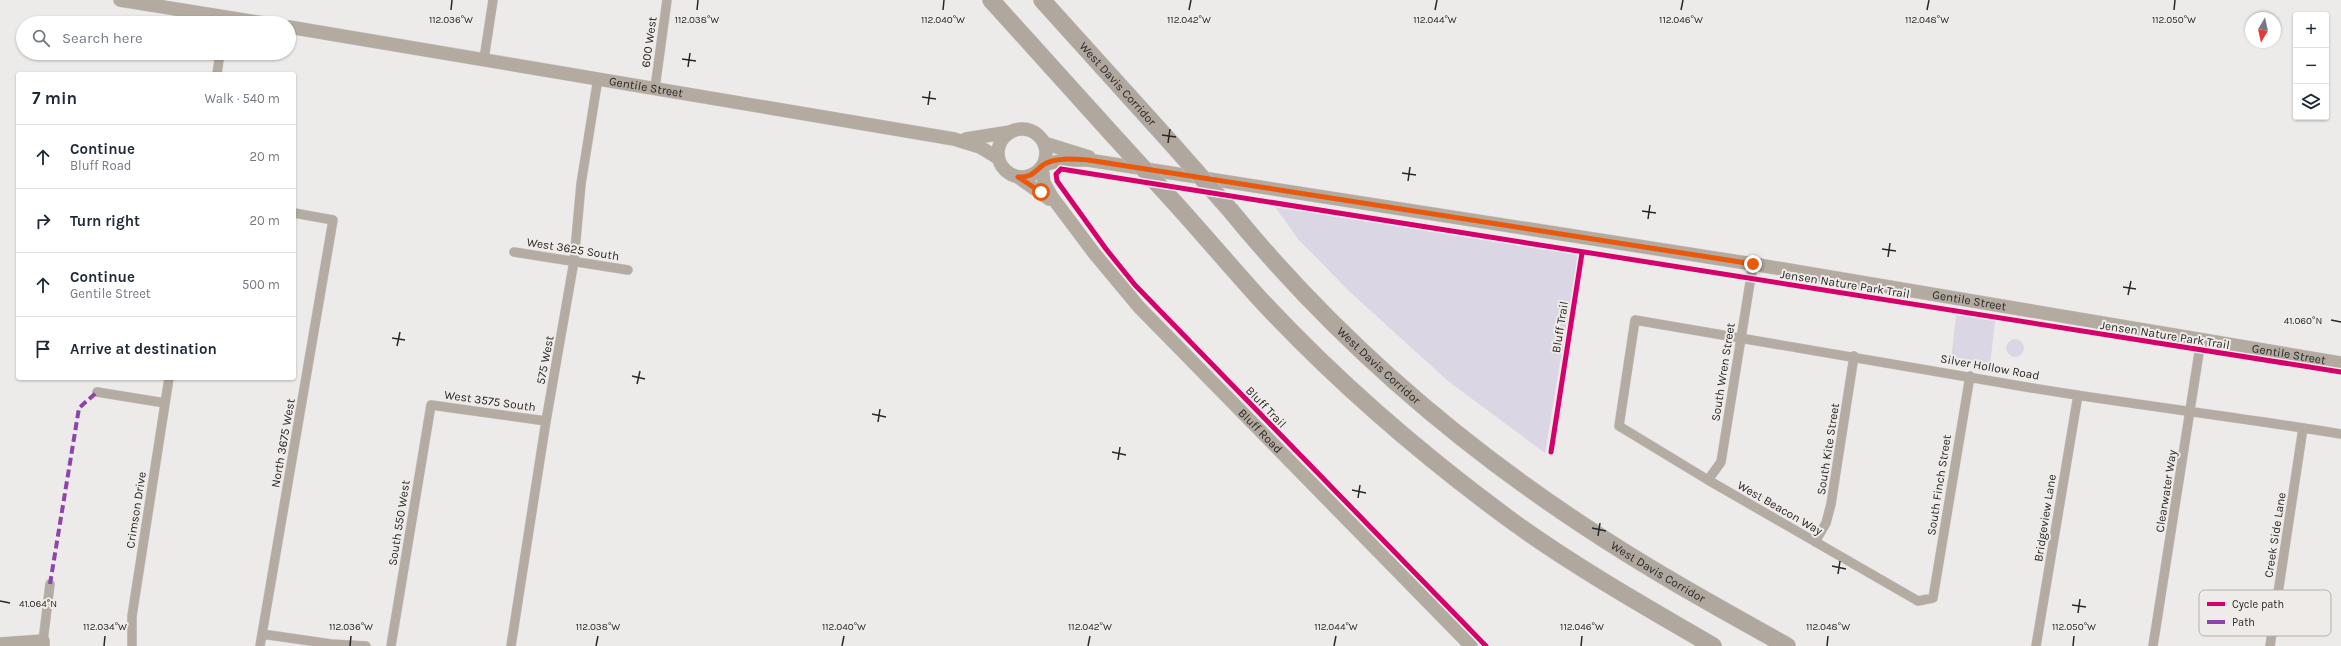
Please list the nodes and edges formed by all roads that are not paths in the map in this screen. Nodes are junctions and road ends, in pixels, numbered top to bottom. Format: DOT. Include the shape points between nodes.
graph roads {
  1 [pos="123,0"];
  2 [pos="493,0"];
  3 [pos="667,0"];
  4 [pos="992,0"];
  5 [pos="1042,0"];
  6 [pos="205,16"];
  7 [pos="296,28"];
  8 [pos="484,59"];
  9 [pos="219,60"];
  10 [pos="217,72"];
  11 [pos="598,78"];
  12 [pos="655,88"];
  13 [pos="1010,132"];
  14 [pos="954,139"];
  15 [pos="1044,143"];
  16 [pos="998,158"];
  17 [pos="1100,162"];
  18 [pos="1042,166"];
  19 [pos="1018,177"];
  20 [pos="296,213"];
  21 [pos="1064,213"];
  22 [pos="514,252"];
  23 [pos="574,261"];
  24 [pos="1753,264"];
  25 [pos="628,270"];
  26 [pos="1741,338"];
  27 [pos="2202,340"];
  28 [pos="1854,356"];
  29 [pos="2341,363"];
  30 [pos="1970,376"];
  31 [pos="169,380"];
  32 [pos="97,392"];
  33 [pos="2078,395"];
  34 [pos="165,403"];
  35 [pos="431,405"];
  36 [pos="2191,413"];
  37 [pos="546,421"];
  38 [pos="1619,426"];
  39 [pos="2304,428"];
  40 [pos="2341,434"];
  41 [pos="1708,480"];
  42 [pos="1815,542"];
  43 [pos="50,584"];
  44 [pos="2279,590"];
  45 [pos="1933,598"];
  46 [pos="262,634"];
  47 [pos="2272,636"];
  48 [pos="0,644"];
  49 [pos="43,644"];
  50 [pos="1467,644"];
  51 [pos="132,646"];
  52 [pos="260,646"];
  53 [pos="366,646"];
  54 [pos="391,646"];
  55 [pos="511,646"];
  56 [pos="1713,646"];
  57 [pos="1787,646"];
  58 [pos="2036,646"];
  59 [pos="2154,646"];
  60 [pos="2270,646"];
  1 -- 6 [label="main road"];
  2 -- 8 [label="street"];
  3 -- 12 [label="street, 600 West"];
  4 -- 56 [label="highway, bridge" via="1292,331 1358,394 1435,461 1549,547 1620,593"];
  5 -- 57 [label="highway, West Davis Corridor, bridge" via="1274,261 1328,317 1404,388 1466,441 1542,497 1625,553"];
  7 -- 8 [label="main road, Gentile Street"];
  8 -- 11 [label="main road, Gentile Street"];
  9 -- 10 [label="street"];
  11 -- 12 [label="main road, Gentile Street"];
  11 -- 23 [label="street, 575 West" via="581,184"];
  12 -- 14 [label="main road, Gentile Street"];
  13 -- 14 [label="main road" via="980,138"];
  13 -- 15 [label="main road" via="1026,129 1037,134"];
  13 -- 16 [label="main road" via="1001,141"];
  14 -- 16 [label="main road, Gentile Street" via="980,147"];
  15 -- 17 [label="main road, Gentile Street" via="1080,153"];
  15 -- 18 [label="main road" via="1046,154"];
  16 -- 19 [label="main road" via="1008,172"];
  17 -- 18 [label="main road, Gentile Street" via="1076,160"];
  17 -- 24 [label="main road, Gentile Street"];
  18 -- 19 [label="main road" via="1030,176"];
  18 -- 21 [label="main road, Bluff Road" via="1041,175 1046,189"];
  19 -- 21 [label="main road, Bluff Road" via="1041,192"];
  20 -- 46 [label="street, North 3675 West" via="333,220"];
  21 -- 50 [label="main road, Bluff Road" via="1110,274 1148,316"];
  22 -- 23 [label="street, West 3625 South"];
  23 -- 25 [label="street, West 3625 South"];
  23 -- 37 [label="street, 575 West"];
  24 -- 26 [label="street, South Wren Street"];
  24 -- 27 [label="main road, Gentile Street"];
  26 -- 28 [label="street, Silver Hollow Road"];
  26 -- 38 [label="street, Silver Hollow Road" via="1635,320"];
  26 -- 41 [label="street, South Wren Street" via="1721,462"];
  27 -- 29 [label="main road, Gentile Street"];
  27 -- 36 [label="street, Clearwater Way"];
  28 -- 30 [label="street, Silver Hollow Road"];
  28 -- 42 [label="street, South Kite Street" via="1831,504 1826,523"];
  30 -- 33 [label="street, Silver Hollow Road"];
  30 -- 45 [label="street, South Finch Street"];
  31 -- 34 [label="street, Crimson Drive"];
  32 -- 34 [label="street"];
  33 -- 36 [label="street, Silver Hollow Road"];
  33 -- 58 [label="street, Bridgeview Lane"];
  34 -- 51 [label="street, Crimson Drive" via="132,616"];
  35 -- 37 [label="street, West 3575 South"];
  35 -- 54 [label="street, South 550 West"];
  36 -- 39 [label="street, Silver Hollow Road"];
  36 -- 59 [label="street, Clearwater Way"];
  37 -- 55 [label="street, 575 West"];
  38 -- 41 [label="street, West Beacon Way"];
  39 -- 40 [label="street, Silver Hollow Road"];
  39 -- 44 [label="street, Creek Side Lane"];
  41 -- 42 [label="street, West Beacon Way"];
  42 -- 45 [label="street, West Beacon Way" via="1918,601"];
  43 -- 49 [label="street"];
  46 -- 52 [label="street, North 3675 West"];
  46 -- 53 [label="street" via="331,644"];
  47 -- 60 [label="street, Creek Side Lane"];
  48 -- 49 [label="main road"];
}
